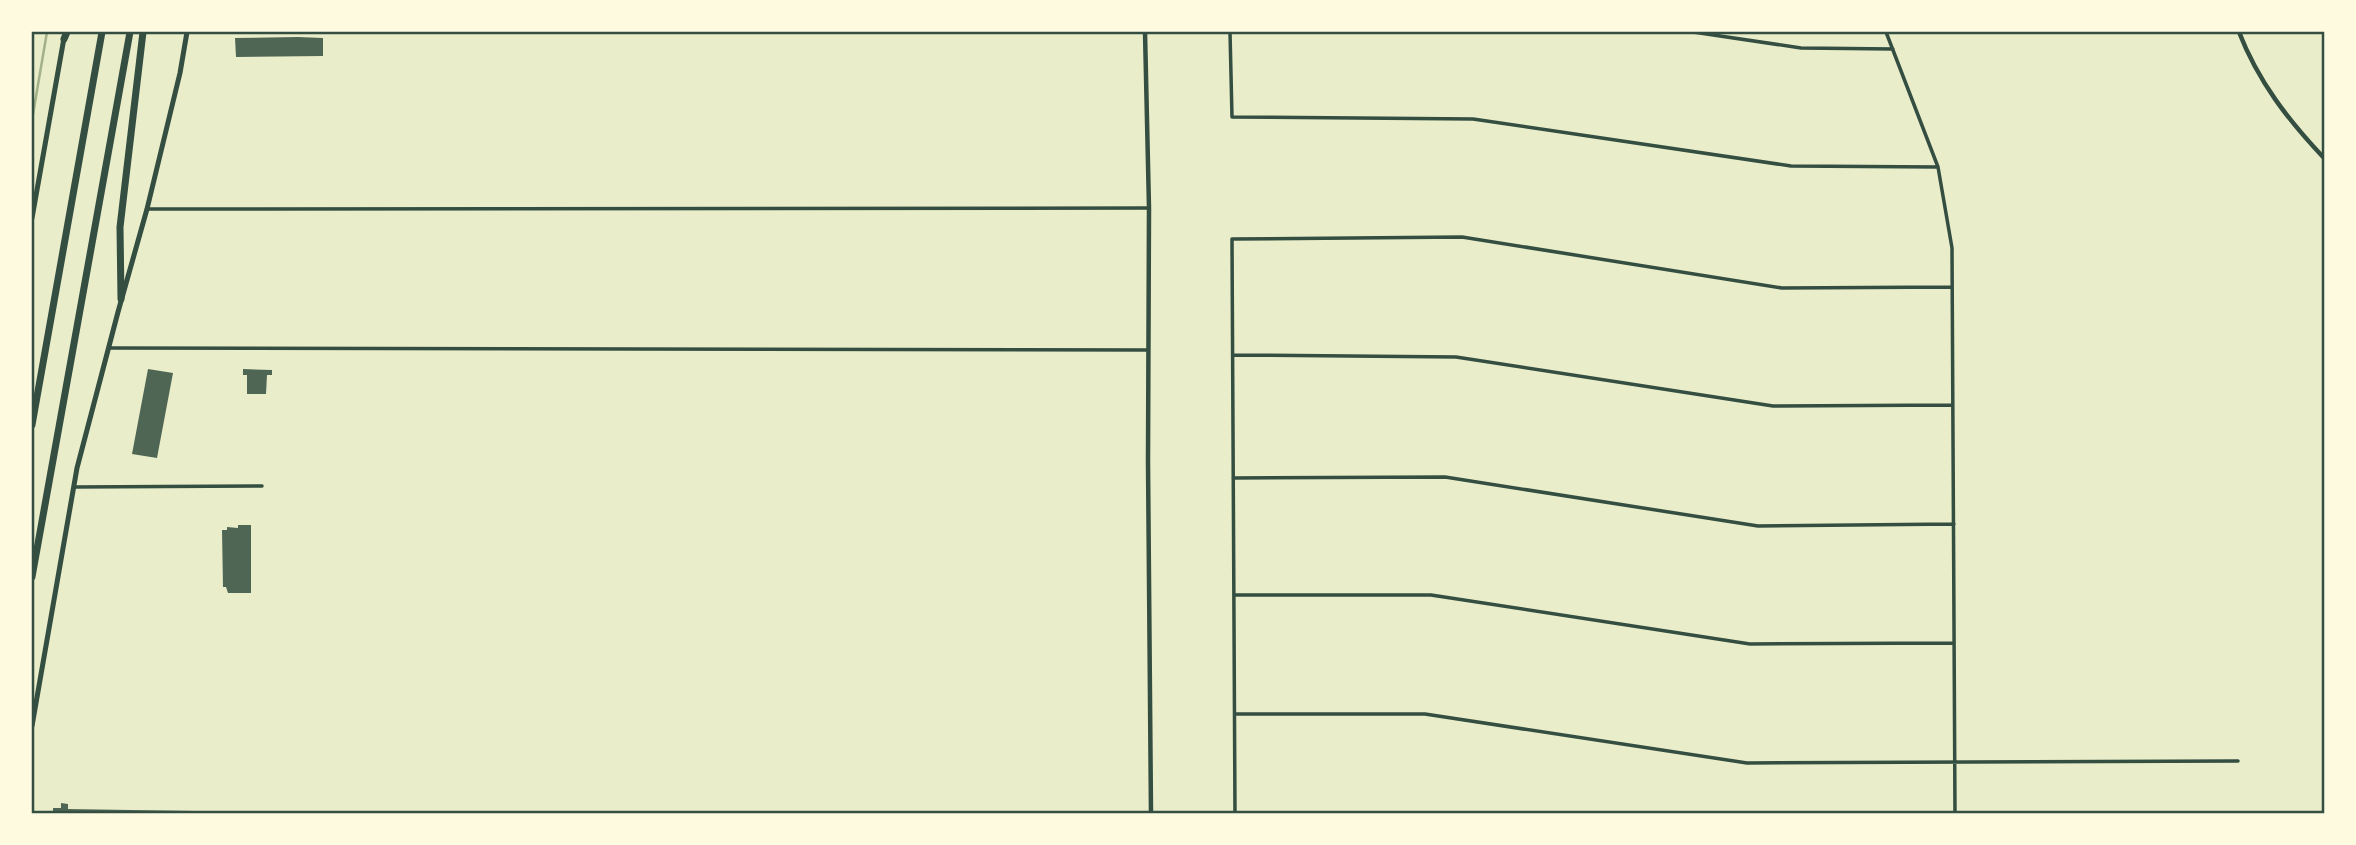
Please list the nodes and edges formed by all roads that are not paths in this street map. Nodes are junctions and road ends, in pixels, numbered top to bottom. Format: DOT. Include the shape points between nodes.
graph roads {
  1 [pos="102,32"];
  2 [pos="130,32"];
  3 [pos="143,32"];
  4 [pos="187,32"];
  5 [pos="1145,32"];
  6 [pos="1230,32"];
  7 [pos="1693,32"];
  8 [pos="1886,32"];
  9 [pos="2239,32"];
  10 [pos="65,34"];
  11 [pos="1893,49"];
  12 [pos="2325,158"];
  13 [pos="1938,167"];
  14 [pos="1149,208"];
  15 [pos="148,209"];
  16 [pos="32,218"];
  17 [pos="1952,287"];
  18 [pos="121,299"];
  19 [pos="108,348"];
  20 [pos="1148,350"];
  21 [pos="1233,355"];
  22 [pos="1953,405"];
  23 [pos="32,425"];
  24 [pos="1233,478"];
  25 [pos="262,486"];
  26 [pos="74,487"];
  27 [pos="1954,524"];
  28 [pos="32,577"];
  29 [pos="1234,595"];
  30 [pos="1954,643"];
  31 [pos="1235,714"];
  32 [pos="32,726"];
  33 [pos="2238,761"];
  34 [pos="1955,764"];
  35 [pos="1151,814"];
  36 [pos="1235,814"];
  37 [pos="1955,814"];
  1 -- 23 [label="highway"];
  2 -- 28 [label="highway"];
  3 -- 18 [label="highway" via="120,228"];
  4 -- 15 [label="main road"];
  5 -- 14 [label="street"];
  6 -- 13 [label="street" via="1231,117 1473,119 1791,166"];
  7 -- 11 [label="street" via="1801,48"];
  8 -- 11 [label="street"];
  9 -- 12 [label="street" via="2257,74"];
  10 -- 16 [label="main road"];
  11 -- 13 [label="street"];
  13 -- 17 [label="street" via="1950,230"];
  14 -- 15 [label="street"];
  14 -- 20 [label="street"];
  15 -- 18 [label="main road"];
  17 -- 21 [label="street" via="1782,288 1462,237 1232,239"];
  17 -- 22 [label="street"];
  18 -- 19 [label="main road"];
  19 -- 20 [label="street"];
  19 -- 26 [label="main road"];
  20 -- 35 [label="street"];
  21 -- 22 [label="street" via="1456,357 1773,406"];
  21 -- 24 [label="street"];
  22 -- 27 [label="street"];
  24 -- 27 [label="street" via="1445,477 1758,526"];
  24 -- 29 [label="street"];
  25 -- 26 [label="street"];
  26 -- 32 [label="main road"];
  27 -- 30 [label="street"];
  29 -- 30 [label="street" via="1431,595 1749,644"];
  29 -- 31 [label="street"];
  30 -- 34 [label="street"];
  31 -- 34 [label="street" via="1425,714 1746,763"];
  31 -- 36 [label="street"];
  33 -- 34 [label="street"];
  34 -- 37 [label="street"];
}
